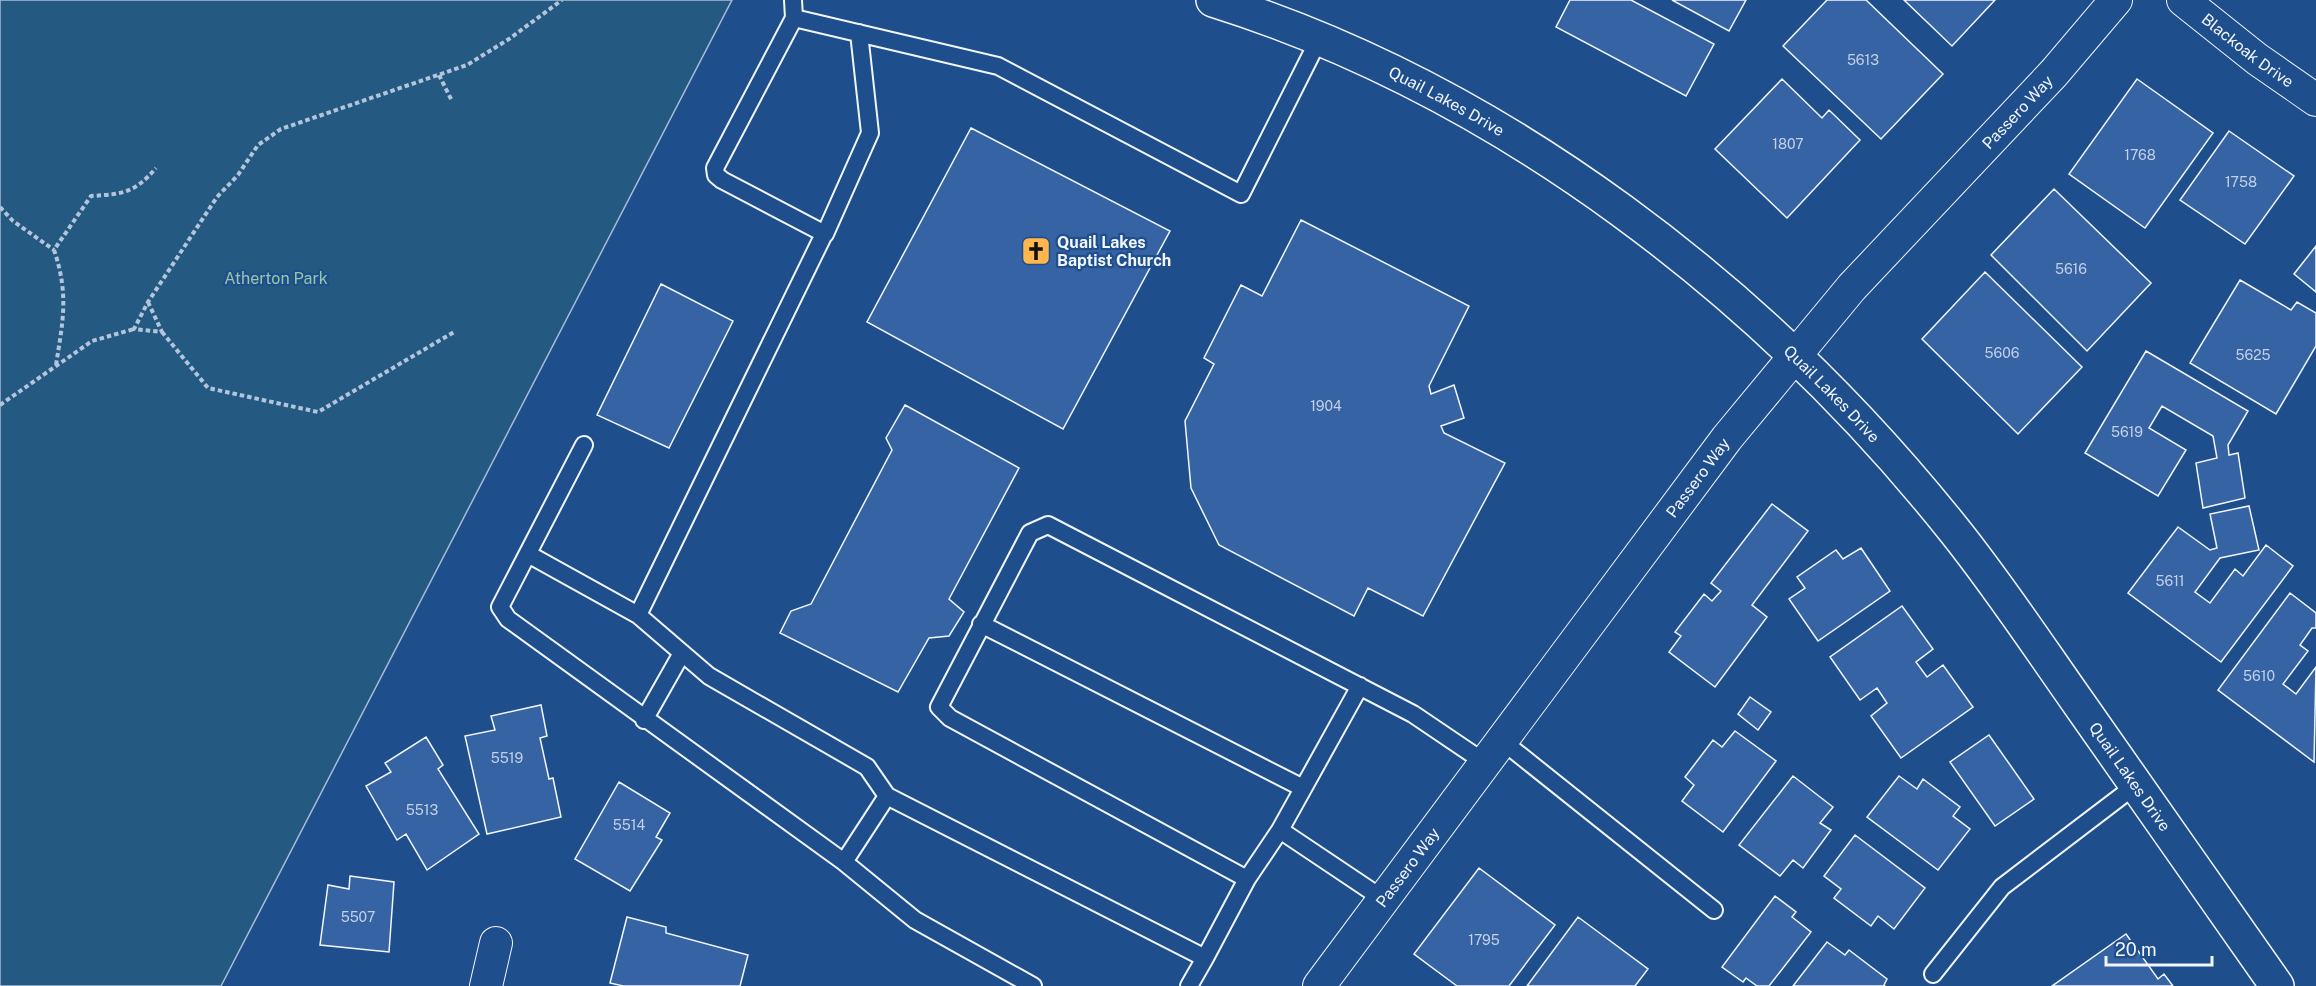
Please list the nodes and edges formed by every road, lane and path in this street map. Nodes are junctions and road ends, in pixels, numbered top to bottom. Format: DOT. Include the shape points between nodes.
graph roads {
  1 [pos="562,0"];
  2 [pos="793,0"];
  3 [pos="1213,0"];
  4 [pos="2116,0"];
  5 [pos="2183,0"];
  6 [pos="794,18"];
  7 [pos="859,33"];
  8 [pos="1318,40"];
  9 [pos="439,75"];
  10 [pos="2316,100"];
  11 [pos="452,101"];
  12 [pos="156,168"];
  13 [pos="0,207"];
  14 [pos="824,234"];
  15 [pos="54,250"];
  16 [pos="148,303"];
  17 [pos="134,329"];
  18 [pos="162,332"];
  19 [pos="454,332"];
  20 [pos="1796,357"];
  21 [pos="56,365"];
  22 [pos="0,405"];
  23 [pos="584,445"];
  24 [pos="528,554"];
  25 [pos="638,615"];
  26 [pos="981,624"];
  27 [pos="682,653"];
  28 [pos="1360,686"];
  29 [pos="644,720"];
  30 [pos="1493,751"];
  31 [pos="2136,784"];
  32 [pos="1304,788"];
  33 [pos="887,796"];
  34 [pos="1280,830"];
  35 [pos="844,862"];
  36 [pos="1247,879"];
  37 [pos="1383,899"];
  38 [pos="1714,910"];
  39 [pos="496,943"];
  40 [pos="1205,958"];
  41 [pos="1933,974"];
  42 [pos="486,986"];
  43 [pos="1033,986"];
  44 [pos="1190,986"];
  45 [pos="1319,986"];
  46 [pos="2277,986"];
  1 -- 9 [label="path" via="484,55"];
  2 -- 6 [label="lane"];
  3 -- 8 [label="main road, Quail Lakes Drive" via="1256,13"];
  4 -- 20 [label="street, Passero Way" via="2054,73 1852,286"];
  5 -- 10 [label="street, Blackoak Drive"];
  6 -- 7 [label="lane"];
  6 -- 14 [label="lane" via="715,168 722,180"];
  7 -- 8 [label="lane" via="998,66 1241,194"];
  7 -- 14 [label="lane" via="870,133"];
  8 -- 20 [label="main road, Quail Lakes Drive" via="1386,69 1494,127 1597,192 1729,295"];
  9 -- 11 [label="path"];
  9 -- 16 [label="path" via="281,129 258,145 217,197"];
  12 -- 15 [label="path" via="141,185 124,194 91,196"];
  13 -- 15 [label="path"];
  14 -- 25 [label="lane"];
  15 -- 21 [label="path" via="63,277 63,321"];
  16 -- 17 [label="path"];
  16 -- 18 [label="path"];
  17 -- 18 [label="path"];
  17 -- 21 [label="path" via="92,341"];
  18 -- 19 [label="path" via="208,388 318,412"];
  20 -- 30 [label="street, Passero Way" via="1727,438"];
  20 -- 31 [label="main road, Quail Lakes Drive" via="1858,419 1953,529"];
  21 -- 22 [label="path"];
  23 -- 24 [label="lane"];
  24 -- 25 [label="lane"];
  24 -- 29 [label="lane" via="500,607 507,619"];
  25 -- 27 [label="lane"];
  26 -- 28 [label="lane" via="1030,533 1048,525"];
  26 -- 32 [label="lane"];
  26 -- 36 [label="lane" via="939,707 950,718"];
  27 -- 29 [label="lane"];
  27 -- 33 [label="lane" via="709,676 867,767"];
  28 -- 30 [label="lane"];
  28 -- 32 [label="lane"];
  29 -- 35 [label="lane"];
  30 -- 37 [label="street, Passero Way"];
  30 -- 38 [label="lane"];
  31 -- 41 [label="lane" via="2002,887"];
  31 -- 46 [label="main road, Quail Lakes Drive"];
  32 -- 34 [label="lane"];
  33 -- 35 [label="lane"];
  33 -- 40 [label="lane"];
  34 -- 36 [label="lane"];
  34 -- 37 [label="lane"];
  35 -- 43 [label="lane" via="915,920"];
  36 -- 40 [label="lane"];
  37 -- 45 [label="street, Passero Way"];
  39 -- 42 [label="street"];
  40 -- 44 [label="lane"];
}
